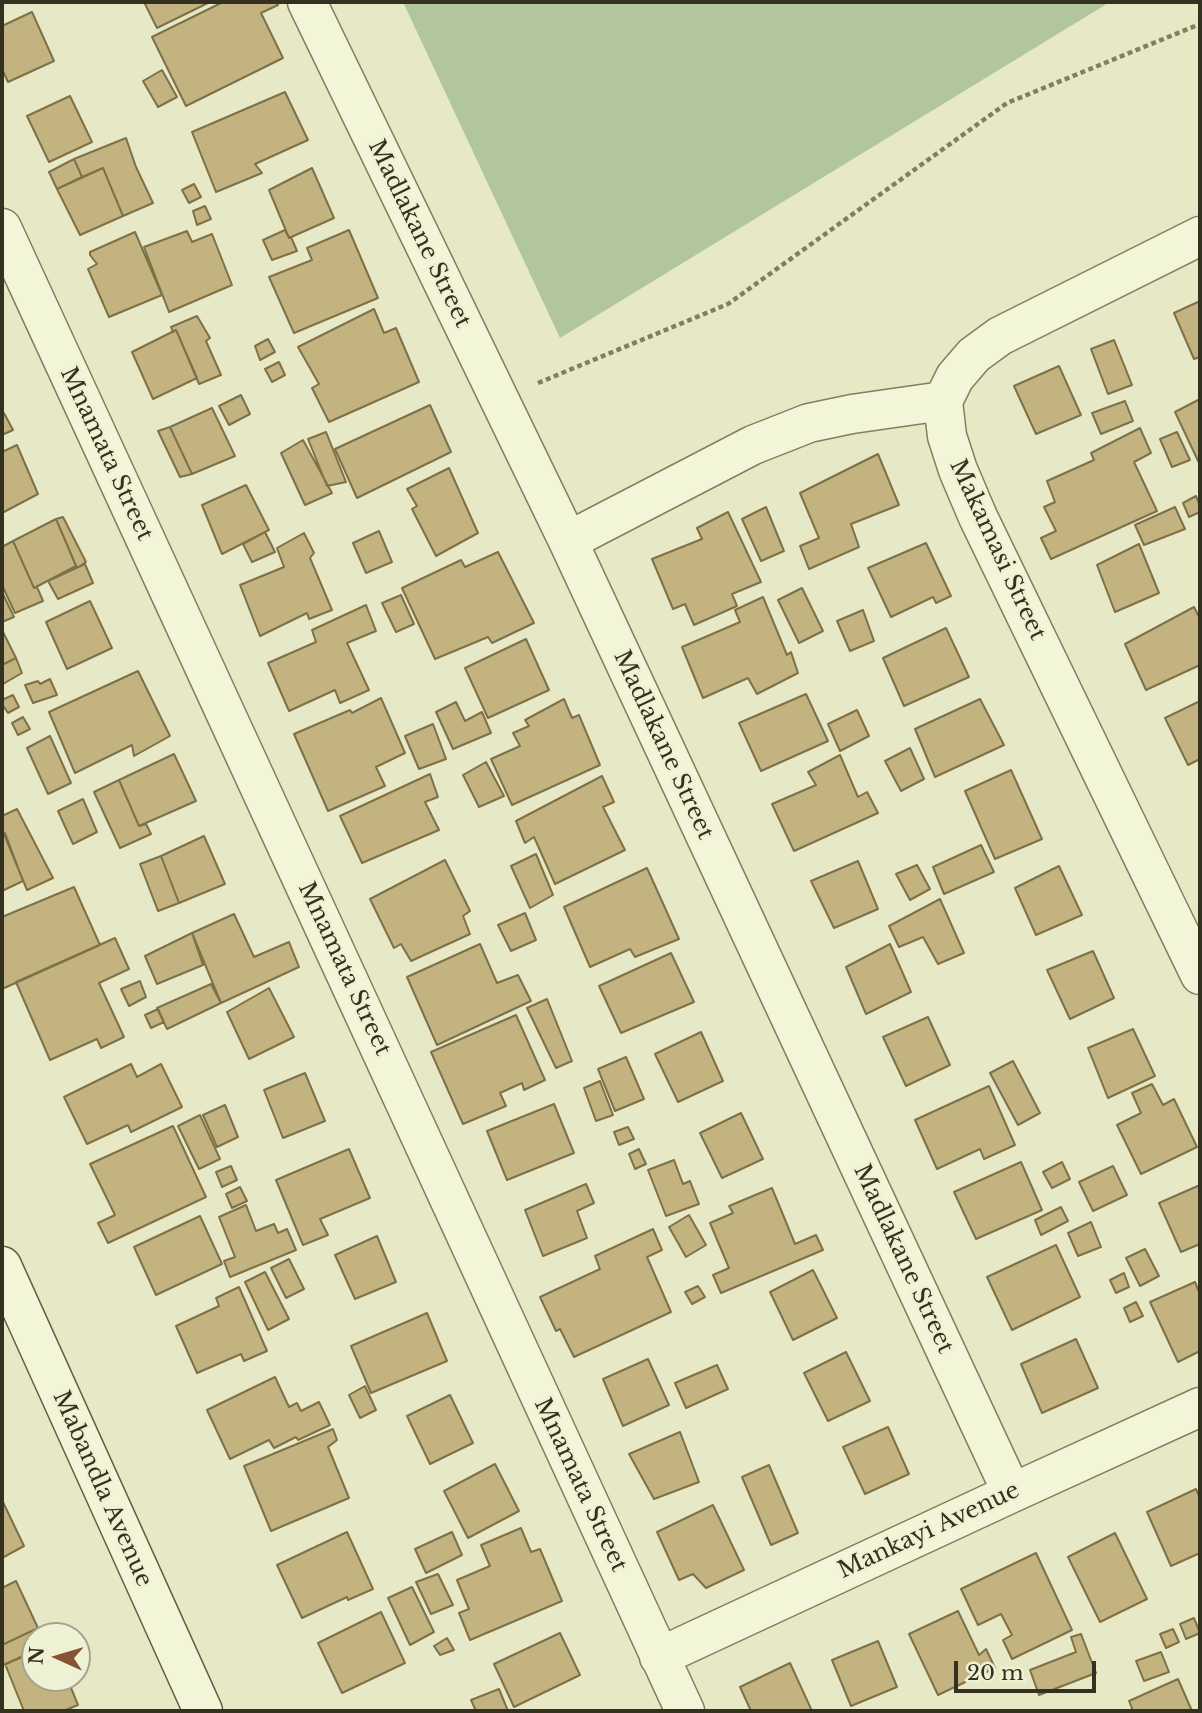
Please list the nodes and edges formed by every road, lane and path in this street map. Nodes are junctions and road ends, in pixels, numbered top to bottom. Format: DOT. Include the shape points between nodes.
graph roads {
  1 [pos="307,2"];
  2 [pos="1200,24"];
  3 [pos="2,228"];
  4 [pos="1200,236"];
  5 [pos="499,400"];
  6 [pos="943,401"];
  7 [pos="568,541"];
  8 [pos="1200,975"];
  9 [pos="2,1266"];
  10 [pos="1200,1407"];
  11 [pos="1012,1493"];
  12 [pos="659,1657"];
  13 [pos="203,1711"];
  14 [pos="685,1711"];
  1 -- 5 [label="street, Madlakane Street"];
  2 -- 5 [label="path" via="1007,103 728,304"];
  3 -- 12 [label="street, Mnamata Street"];
  4 -- 6 [label="street" via="1000,336 974,355"];
  5 -- 7 [label="street, Madlakane Street"];
  6 -- 7 [label="street" via="809,423 752,445"];
  6 -- 8 [label="street, Makamasi Street" via="947,436 978,517"];
  7 -- 11 [label="street, Madlakane Street"];
  9 -- 13 [label="street, Mabandla Avenue"];
  10 -- 11 [label="street, Mankayi Avenue"];
  11 -- 12 [label="street, Mankayi Avenue"];
  12 -- 14 [label="street, Mnamata Street"];
}
